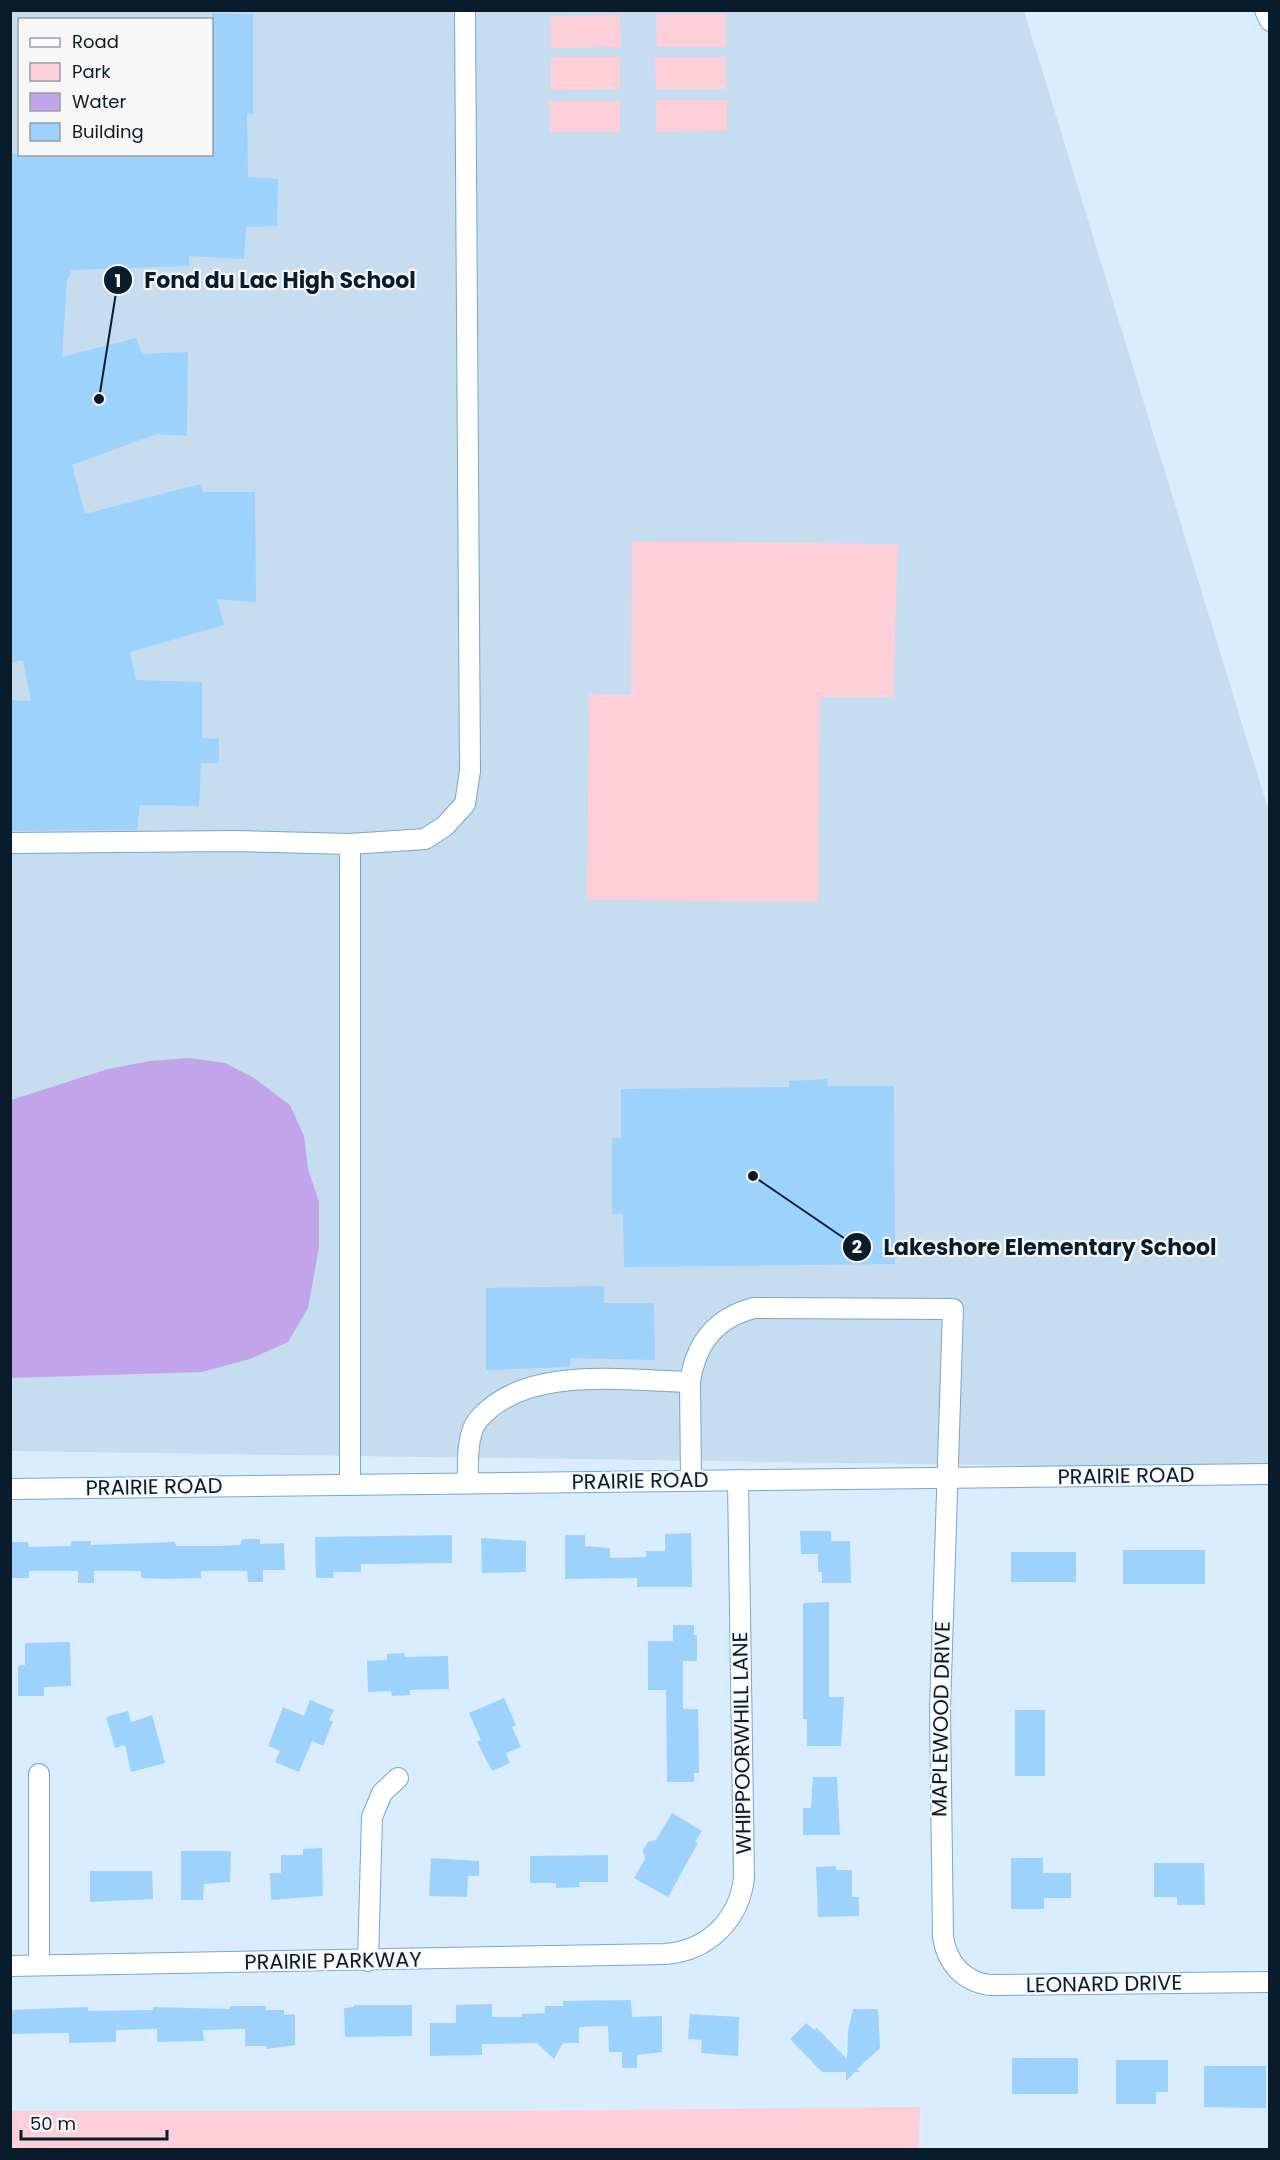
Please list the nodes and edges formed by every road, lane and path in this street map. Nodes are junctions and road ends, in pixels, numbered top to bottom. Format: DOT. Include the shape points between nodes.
graph roads {
  1 [pos="465,10"];
  2 [pos="1265,10"];
  3 [pos="1269,21"];
  4 [pos="10,843"];
  5 [pos="350,844"];
  6 [pos="690,1382"];
  7 [pos="1269,1474"];
  8 [pos="949,1478"];
  9 [pos="691,1480"];
  10 [pos="738,1480"];
  11 [pos="468,1483"];
  12 [pos="350,1485"];
  13 [pos="10,1489"];
  14 [pos="39,1774"];
  15 [pos="398,1778"];
  16 [pos="656,1954"];
  17 [pos="950,1959"];
  18 [pos="368,1961"];
  19 [pos="39,1965"];
  20 [pos="10,1966"];
  21 [pos="1269,1982"];
  1 -- 5 [label="street" via="470,771 465,804 445,826 425,839"];
  2 -- 3 [label="street"];
  4 -- 5 [label="street"];
  5 -- 12 [label="street"];
  6 -- 8 [label="street, MAPLEWOOD DRIVE" via="694,1358 718,1324 754,1308 953,1309"];
  6 -- 9 [label="street"];
  6 -- 11 [label="street" via="563,1380 532,1386 504,1398 477,1421 468,1450"];
  7 -- 8 [label="street, PRAIRIE ROAD"];
  8 -- 10 [label="street, PRAIRIE ROAD"];
  8 -- 17 [label="street, MAPLEWOOD DRIVE" via="940,1779 943,1938"];
  9 -- 10 [label="street, PRAIRIE ROAD"];
  9 -- 11 [label="street, PRAIRIE ROAD"];
  10 -- 16 [label="street, WHIPPOORWHILL LANE" via="742,1889 729,1920 714,1936 689,1950"];
  11 -- 12 [label="street, PRAIRIE ROAD"];
  12 -- 13 [label="street, PRAIRIE ROAD"];
  14 -- 19 [label="street"];
  15 -- 18 [label="street" via="379,1798 372,1817"];
  16 -- 18 [label="street, PRAIRIE PARKWAY"];
  17 -- 21 [label="street, LEONARD DRIVE" via="963,1976 989,1985"];
  18 -- 19 [label="street, PRAIRIE PARKWAY"];
  19 -- 20 [label="street, PRAIRIE PARKWAY"];
}
